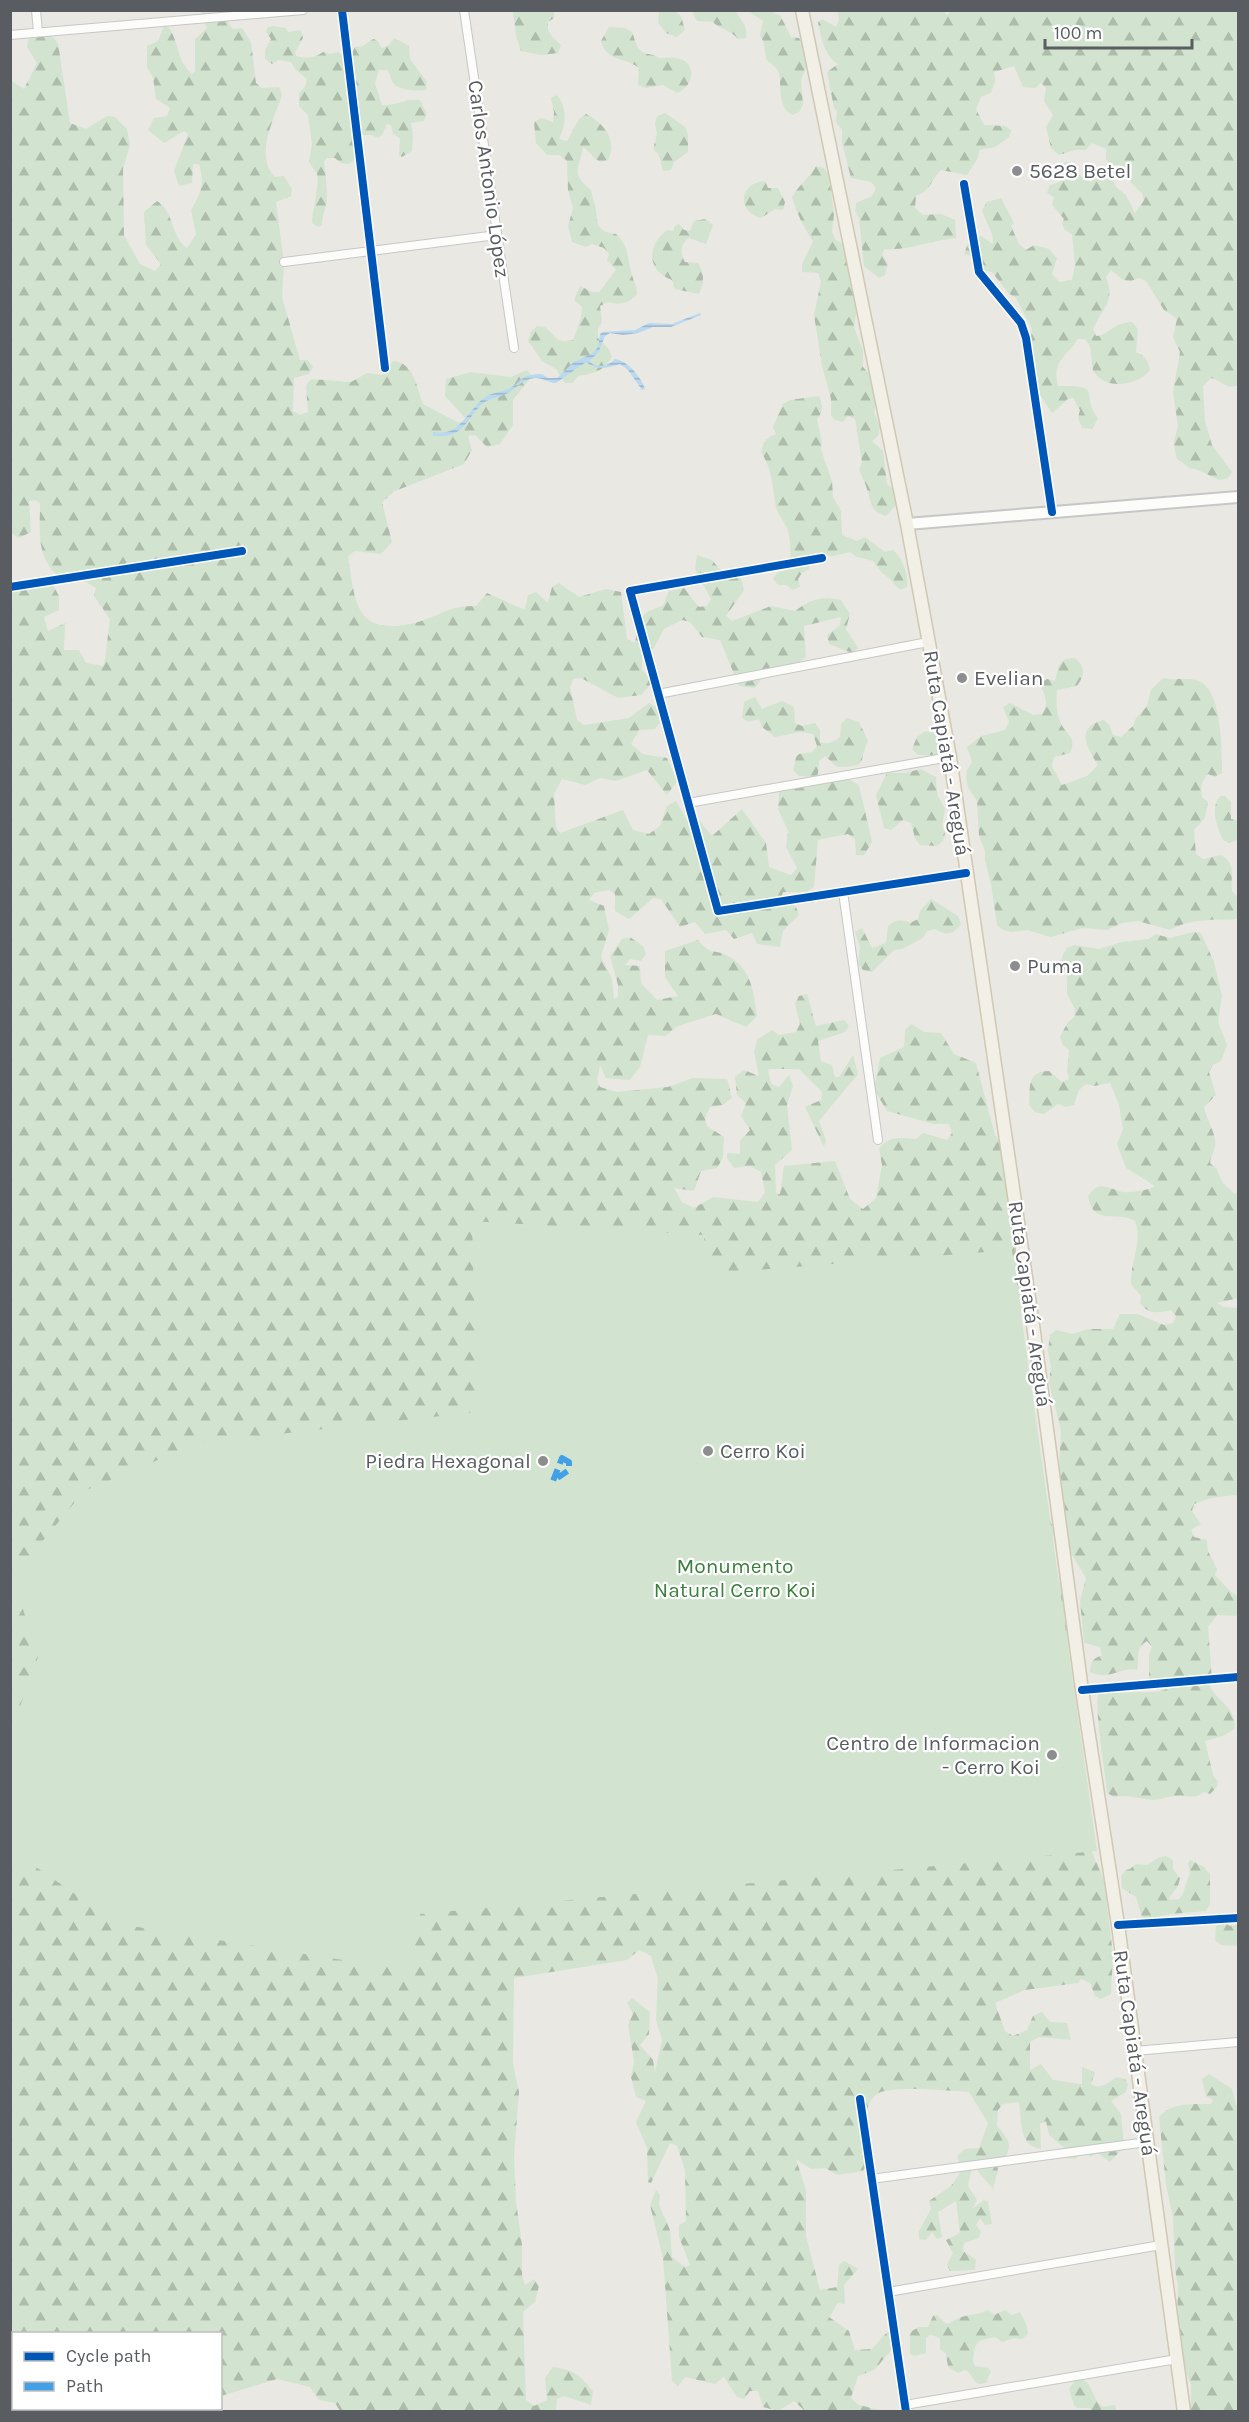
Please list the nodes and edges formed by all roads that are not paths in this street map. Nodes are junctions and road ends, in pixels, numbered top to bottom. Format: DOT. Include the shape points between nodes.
graph roads {
  1 [pos="36,10"];
  2 [pos="303,10"];
  3 [pos="342,10"];
  4 [pos="464,10"];
  5 [pos="802,10"];
  6 [pos="253,13"];
  7 [pos="38,32"];
  8 [pos="10,35"];
  9 [pos="964,184"];
  10 [pos="497,235"];
  11 [pos="371,251"];
  12 [pos="284,262"];
  13 [pos="514,348"];
  14 [pos="385,368"];
  15 [pos="1239,497"];
  16 [pos="1052,512"];
  17 [pos="907,524"];
  18 [pos="242,551"];
  19 [pos="822,558"];
  20 [pos="10,587"];
  21 [pos="928,642"];
  22 [pos="658,694"];
  23 [pos="950,757"];
  24 [pos="688,803"];
  25 [pos="966,873"];
  26 [pos="843,892"];
  27 [pos="878,1140"];
  28 [pos="1239,1677"];
  29 [pos="1082,1690"];
  30 [pos="1239,1918"];
  31 [pos="1118,1925"];
  32 [pos="1239,2042"];
  33 [pos="1135,2051"];
  34 [pos="860,2099"];
  35 [pos="1147,2142"];
  36 [pos="872,2179"];
  37 [pos="1161,2245"];
  38 [pos="888,2292"];
  39 [pos="1177,2359"];
  40 [pos="905,2408"];
  41 [pos="1184,2412"];
  1 -- 7 [label="street"];
  2 -- 6 [label="street"];
  3 -- 11 [label="street"];
  4 -- 10 [label="street, Carlos Antonio López"];
  5 -- 17 [label="main road, Ruta Capiatá - Areguá"];
  6 -- 7 [label="street"];
  7 -- 8 [label="street"];
  9 -- 16 [label="street" via="979,273 1021,323 1026,338"];
  10 -- 11 [label="street"];
  10 -- 13 [label="street, Carlos Antonio López"];
  11 -- 12 [label="street"];
  11 -- 14 [label="street"];
  15 -- 16 [label="street"];
  16 -- 17 [label="street"];
  17 -- 21 [label="main road, Ruta Capiatá - Areguá"];
  18 -- 20 [label="street"];
  19 -- 22 [label="street" via="630,591"];
  21 -- 22 [label="street"];
  21 -- 23 [label="main road, Ruta Capiatá - Areguá"];
  22 -- 24 [label="street"];
  23 -- 24 [label="street"];
  23 -- 25 [label="main road, Ruta Capiatá - Areguá"];
  24 -- 26 [label="street" via="718,911"];
  25 -- 26 [label="street"];
  25 -- 29 [label="main road, Ruta Capiatá - Areguá" via="1032,1313"];
  26 -- 27 [label="street"];
  28 -- 29 [label="street"];
  29 -- 31 [label="main road, Ruta Capiatá - Areguá"];
  30 -- 31 [label="street"];
  31 -- 33 [label="main road, Ruta Capiatá - Areguá"];
  32 -- 33 [label="street"];
  33 -- 35 [label="main road, Ruta Capiatá - Areguá"];
  34 -- 36 [label="street"];
  35 -- 36 [label="street"];
  35 -- 37 [label="main road, Ruta Capiatá - Areguá"];
  36 -- 38 [label="street"];
  37 -- 38 [label="street"];
  37 -- 39 [label="main road, Ruta Capiatá - Areguá"];
  38 -- 40 [label="street"];
  39 -- 40 [label="street"];
  39 -- 41 [label="main road, Ruta Capiatá - Areguá"];
}
